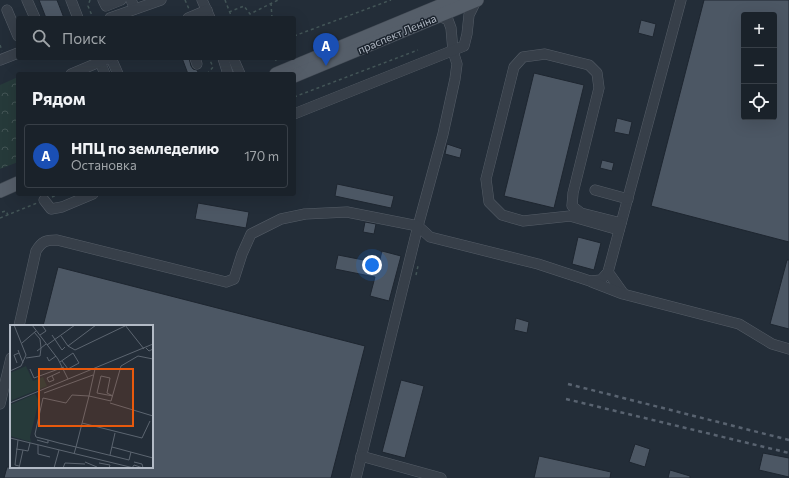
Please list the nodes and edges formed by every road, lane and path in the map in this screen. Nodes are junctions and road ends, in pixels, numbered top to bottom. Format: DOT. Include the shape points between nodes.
graph roads {
  1 [pos="27,0"];
  2 [pos="71,0"];
  3 [pos="90,0"];
  4 [pos="103,0"];
  5 [pos="121,0"];
  6 [pos="161,0"];
  7 [pos="202,0"];
  8 [pos="225,0"];
  9 [pos="278,0"];
  10 [pos="391,0"];
  11 [pos="454,0"];
  12 [pos="476,0"];
  13 [pos="681,0"];
  14 [pos="271,3"];
  15 [pos="133,5"];
  16 [pos="7,10"];
  17 [pos="229,12"];
  18 [pos="208,14"];
  19 [pos="34,16"];
  20 [pos="77,16"];
  21 [pos="92,16"];
  22 [pos="114,16"];
  23 [pos="198,16"];
  24 [pos="231,16"];
  25 [pos="272,16"];
  26 [pos="439,16"];
  27 [pos="16,31"];
  28 [pos="296,35"];
  29 [pos="418,50"];
  30 [pos="453,51"];
  31 [pos="16,54"];
  32 [pos="0,60"];
  33 [pos="210,60"];
  34 [pos="224,60"];
  35 [pos="234,60"];
  36 [pos="89,68"];
  37 [pos="100,72"];
  38 [pos="108,72"];
  39 [pos="209,72"];
  40 [pos="227,72"];
  41 [pos="239,72"];
  42 [pos="281,72"];
  43 [pos="296,75"];
  44 [pos="296,96"];
  45 [pos="296,113"];
  46 [pos="16,184"];
  47 [pos="595,190"];
  48 [pos="0,191"];
  49 [pos="16,195"];
  50 [pos="54,196"];
  51 [pos="88,196"];
  52 [pos="628,199"];
  53 [pos="44,200"];
  54 [pos="1,206"];
  55 [pos="8,215"];
  56 [pos="0,218"];
  57 [pos="418,226"];
  58 [pos="620,227"];
  59 [pos="608,272"];
  60 [pos="590,281"];
  61 [pos="623,294"];
  62 [pos="19,325"];
  63 [pos="789,349"];
  64 [pos="10,362"];
  65 [pos="0,404"];
  66 [pos="361,456"];
  67 [pos="356,478"];
  68 [pos="441,478"];
  1 -- 19 [label="street"];
  2 -- 20 [label="street"];
  3 -- 21 [label="path" via="88,6"];
  4 -- 5 [label="street" via="106,6"];
  6 -- 15 [label="street"];
  7 -- 18 [label="street"];
  8 -- 17 [label="path"];
  9 -- 14 [label="path"];
  10 -- 28 [label="path"];
  11 -- 42 [label="main road, праспект Леніна"];
  12 -- 26 [label="main road, праспект Леніна"];
  12 -- 30 [label="street" via="469,15 468,34 464,46"];
  13 -- 52 [label="street"];
  14 -- 17 [label="path" via="250,14 244,6"];
  14 -- 25 [label="path"];
  15 -- 22 [label="street"];
  16 -- 27 [label="street"];
  17 -- 24 [label="path"];
  18 -- 23 [label="street"];
  26 -- 30 [label="street" via="448,20"];
  26 -- 43 [label="main road, праспект Леніна"];
  29 -- 44 [label="path"];
  30 -- 45 [label="street"];
  30 -- 57 [label="street" via="457,64 456,79"];
  31 -- 32 [label="street"];
  33 -- 39 [label="path" via="213,67"];
  34 -- 40 [label="street"];
  35 -- 41 [label="street"];
  36 -- 37 [label="street"];
  36 -- 38 [label="street"];
  46 -- 48 [label="main road"];
  47 -- 52 [label="street"];
  49 -- 54 [label="main road"];
  50 -- 53 [label="path"];
  51 -- 53 [label="street" via="51,209"];
  52 -- 58 [label="street"];
  53 -- 55 [label="path"];
  54 -- 55 [label="path"];
  55 -- 56 [label="path"];
  57 -- 60 [label="street" via="430,236 538,264"];
  57 -- 62 [label="street" via="346,212 306,214 281,219 251,234 234,279 226,282 57,240 48,240 40,244 36,251"];
  57 -- 66 [label="street"];
  58 -- 58 [label="street" via="572,206 599,88 597,73 588,65 545,54 523,57 514,67 486,179 489,202 502,214 522,220 570,216"];
  58 -- 59 [label="street"];
  59 -- 60 [label="street" via="600,280"];
  59 -- 61 [label="street"];
  60 -- 61 [label="street"];
  61 -- 63 [label="street" via="739,324 772,344"];
  64 -- 65 [label="street"];
  66 -- 67 [label="street"];
  66 -- 68 [label="street"];
}
